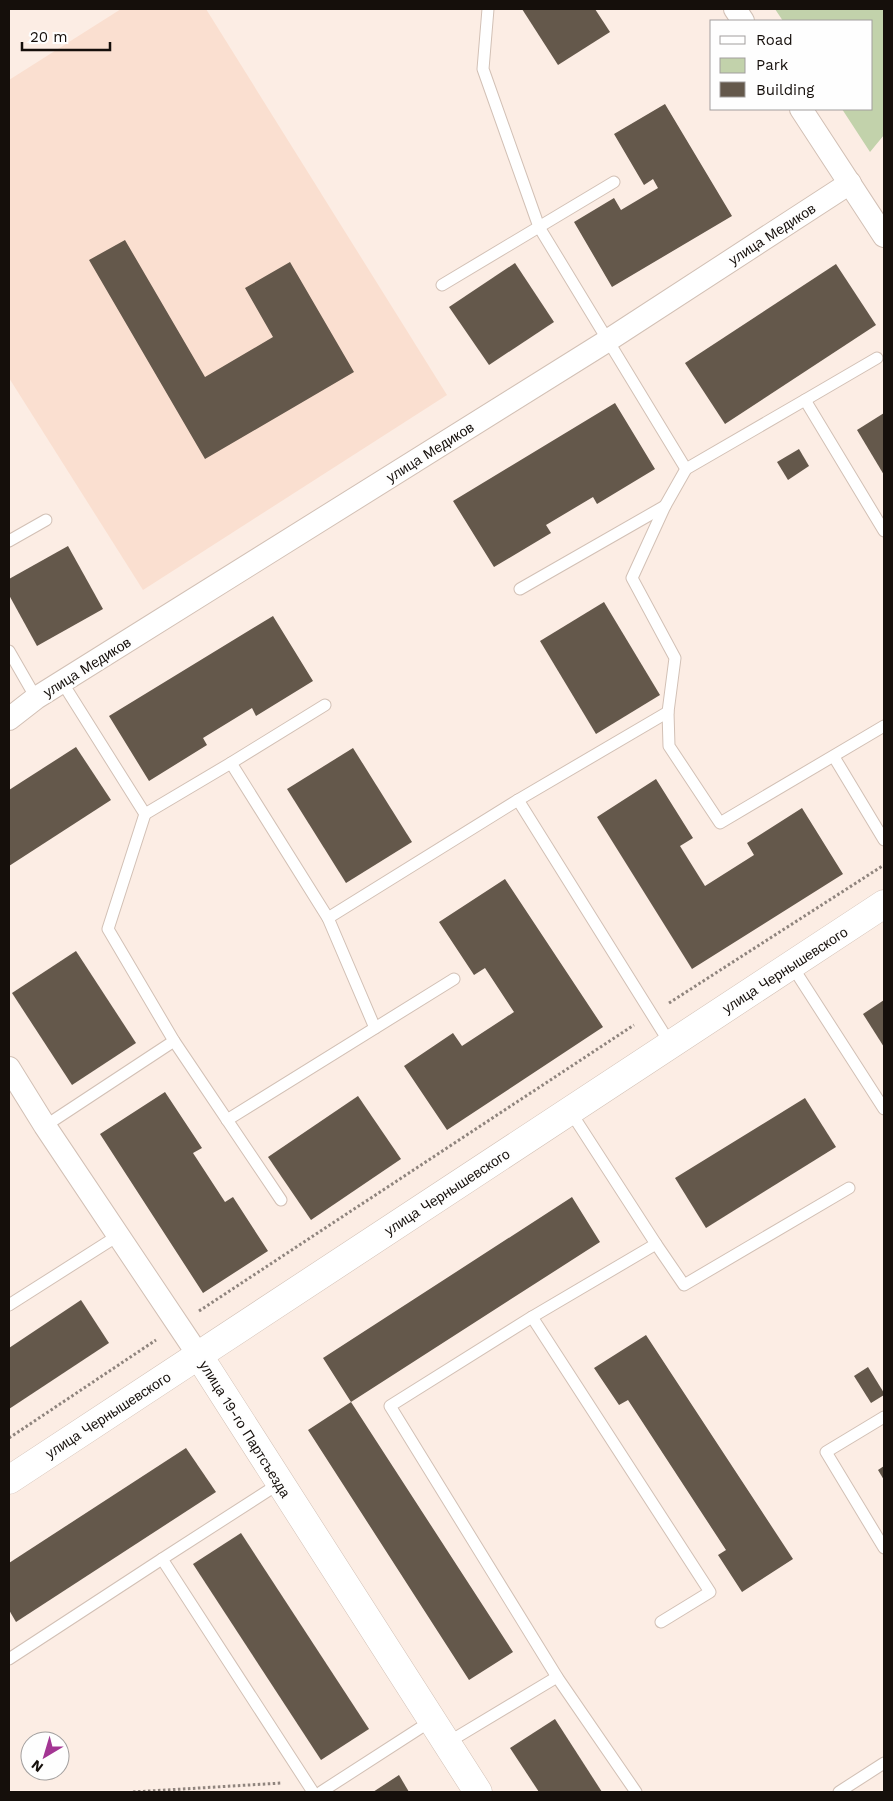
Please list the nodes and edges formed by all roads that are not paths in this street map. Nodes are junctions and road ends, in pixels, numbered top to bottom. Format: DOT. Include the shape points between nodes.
graph roads {
  1 [pos="488,9"];
  2 [pos="734,9"];
  3 [pos="742,20"];
  4 [pos="802,110"];
  5 [pos="614,182"];
  6 [pos="850,183"];
  7 [pos="539,227"];
  8 [pos="884,236"];
  9 [pos="442,285"];
  10 [pos="608,341"];
  11 [pos="877,358"];
  12 [pos="805,400"];
  13 [pos="686,469"];
  14 [pos="665,506"];
  15 [pos="46,520"];
  16 [pos="884,531"];
  17 [pos="9,541"];
  18 [pos="520,589"];
  19 [pos="9,651"];
  20 [pos="62,682"];
  21 [pos="36,698"];
  22 [pos="325,705"];
  23 [pos="668,712"];
  24 [pos="9,719"];
  25 [pos="884,726"];
  26 [pos="834,756"];
  27 [pos="230,763"];
  28 [pos="518,800"];
  29 [pos="145,814"];
  30 [pos="884,840"];
  31 [pos="884,904"];
  32 [pos="328,918"];
  33 [pos="792,966"];
  34 [pos="454,979"];
  35 [pos="375,1028"];
  36 [pos="174,1041"];
  37 [pos="671,1045"];
  38 [pos="9,1068"];
  39 [pos="884,1108"];
  40 [pos="570,1111"];
  41 [pos="227,1120"];
  42 [pos="45,1126"];
  43 [pos="848,1188"];
  44 [pos="281,1200"];
  45 [pos="119,1235"];
  46 [pos="656,1244"];
  47 [pos="9,1305"];
  48 [pos="532,1317"];
  49 [pos="199,1356"];
  50 [pos="884,1417"];
  51 [pos="9,1480"];
  52 [pos="280,1483"];
  53 [pos="884,1548"];
  54 [pos="162,1559"];
  55 [pos="661,1622"];
  56 [pos="9,1660"];
  57 [pos="557,1677"];
  58 [pos="431,1721"];
  59 [pos="446,1743"];
  60 [pos="884,1763"];
  61 [pos="313,1792"];
  62 [pos="321,1792"];
  63 [pos="478,1792"];
  64 [pos="636,1792"];
  65 [pos="839,1792"];
  1 -- 7 [label="lane" via="483,69"];
  2 -- 3 [label="street"];
  4 -- 6 [label="street"];
  5 -- 7 [label="lane"];
  6 -- 8 [label="street"];
  6 -- 10 [label="street, улица Медиков"];
  7 -- 9 [label="lane"];
  7 -- 10 [label="lane"];
  10 -- 13 [label="lane"];
  10 -- 20 [label="street, улица Медиков"];
  11 -- 12 [label="lane"];
  12 -- 13 [label="lane"];
  12 -- 16 [label="lane"];
  13 -- 14 [label="lane"];
  14 -- 18 [label="lane"];
  14 -- 23 [label="lane" via="632,578 675,658"];
  15 -- 17 [label="lane"];
  19 -- 21 [label="lane"];
  20 -- 21 [label="street, улица Медиков"];
  20 -- 29 [label="lane"];
  21 -- 24 [label="street, улица Медиков"];
  22 -- 27 [label="lane"];
  23 -- 26 [label="lane" via="669,746 720,823"];
  23 -- 28 [label="lane"];
  25 -- 26 [label="lane"];
  26 -- 30 [label="lane"];
  27 -- 29 [label="lane"];
  27 -- 32 [label="lane"];
  28 -- 32 [label="lane"];
  28 -- 37 [label="lane"];
  29 -- 36 [label="lane" via="108,929"];
  31 -- 33 [label="street, улица Чернышевского"];
  32 -- 35 [label="lane"];
  33 -- 37 [label="street, улица Чернышевского"];
  33 -- 39 [label="lane"];
  34 -- 35 [label="lane"];
  35 -- 41 [label="lane"];
  36 -- 41 [label="lane"];
  36 -- 42 [label="lane"];
  37 -- 40 [label="street, улица Чернышевского"];
  38 -- 42 [label="street, улица 19-го Партсъезда"];
  40 -- 46 [label="lane"];
  40 -- 49 [label="street, улица Чернышевского"];
  41 -- 44 [label="lane"];
  42 -- 45 [label="street, улица 19-го Партсъезда"];
  43 -- 46 [label="lane" via="684,1285"];
  45 -- 47 [label="lane"];
  45 -- 49 [label="street, улица 19-го Партсъезда"];
  46 -- 48 [label="lane"];
  48 -- 55 [label="lane" via="710,1592"];
  48 -- 57 [label="lane" via="390,1406"];
  49 -- 51 [label="street, улица Чернышевского"];
  49 -- 52 [label="street, улица 19-го Партсъезда"];
  50 -- 53 [label="lane" via="826,1452"];
  52 -- 54 [label="lane"];
  52 -- 58 [label="street, улица 19-го Партсъезда"];
  54 -- 56 [label="lane"];
  54 -- 61 [label="lane"];
  57 -- 59 [label="lane"];
  57 -- 64 [label="lane"];
  58 -- 59 [label="street, улица 19-го Партсъезда"];
  58 -- 62 [label="lane"];
  59 -- 63 [label="street, улица 19-го Партсъезда"];
  60 -- 65 [label="lane"];
}
